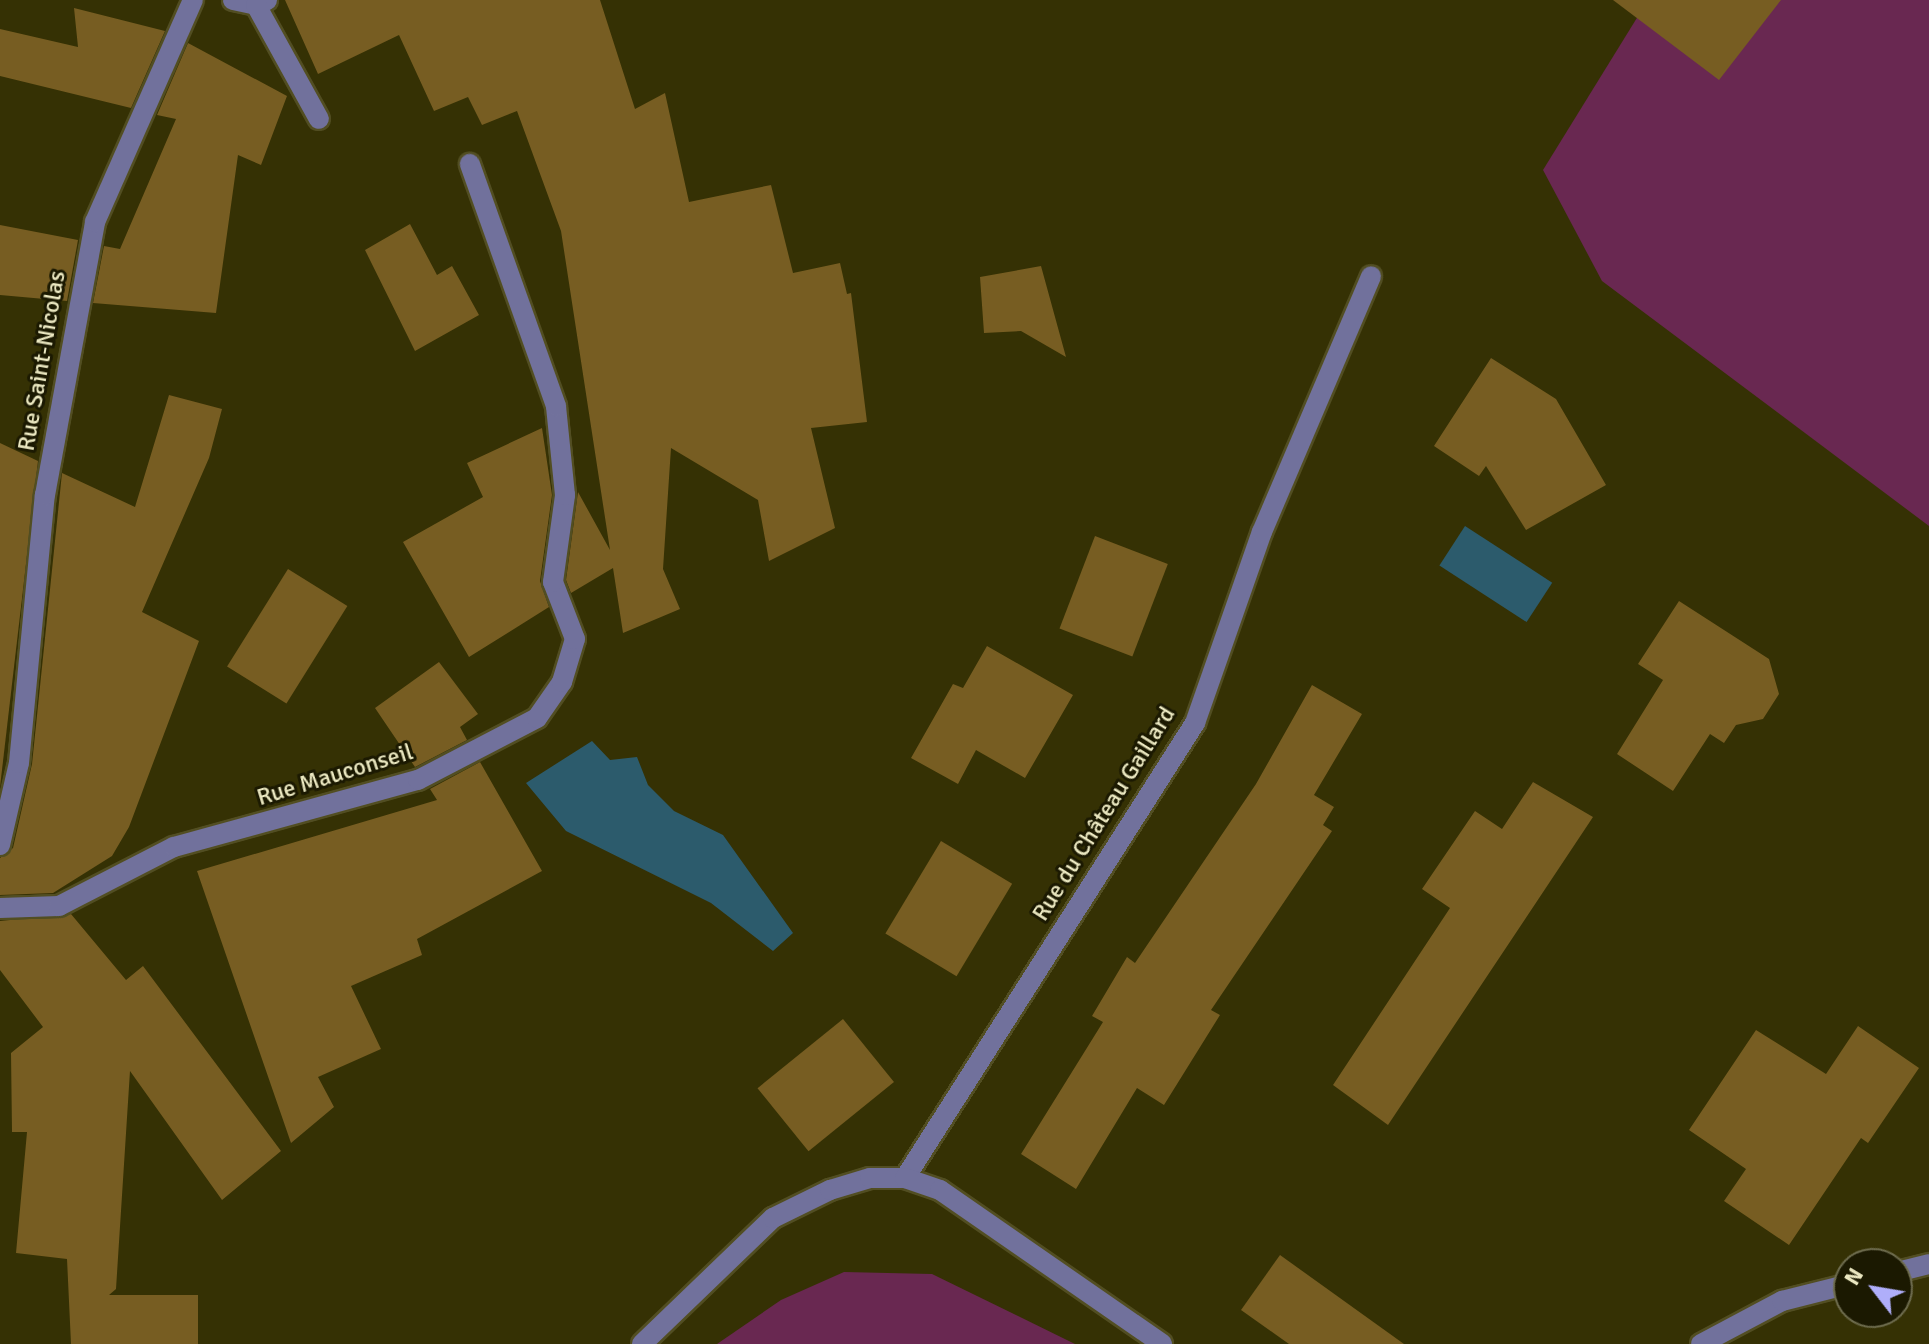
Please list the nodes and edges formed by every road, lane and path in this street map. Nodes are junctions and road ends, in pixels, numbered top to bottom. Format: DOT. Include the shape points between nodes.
graph roads {
  1 [pos="193,0"];
  2 [pos="233,0"];
  3 [pos="262,2"];
  4 [pos="319,119"];
  5 [pos="470,164"];
  6 [pos="1371,276"];
  7 [pos="0,845"];
  8 [pos="0,908"];
  9 [pos="905,1178"];
  10 [pos="1833,1288"];
  11 [pos="642,1344"];
  12 [pos="1162,1344"];
  13 [pos="1701,1344"];
  1 -- 7 [label="street, Rue Saint-Nicolas" via="143,105 92,237 45,495 19,763"];
  2 -- 3 [label="street"];
  3 -- 4 [label="street"];
  5 -- 8 [label="street, Rue Mauconseil" via="556,406 565,495 553,582 575,639 562,682 537,718 418,780 174,847 59,906"];
  6 -- 9 [label="street, Rue du Château Gaillard" via="1262,532 1195,723"];
  9 -- 11 [label="street" via="870,1178 830,1190 773,1218"];
  9 -- 12 [label="street" via="940,1190"];
  10 -- 13 [label="street" via="1782,1301"];
}
